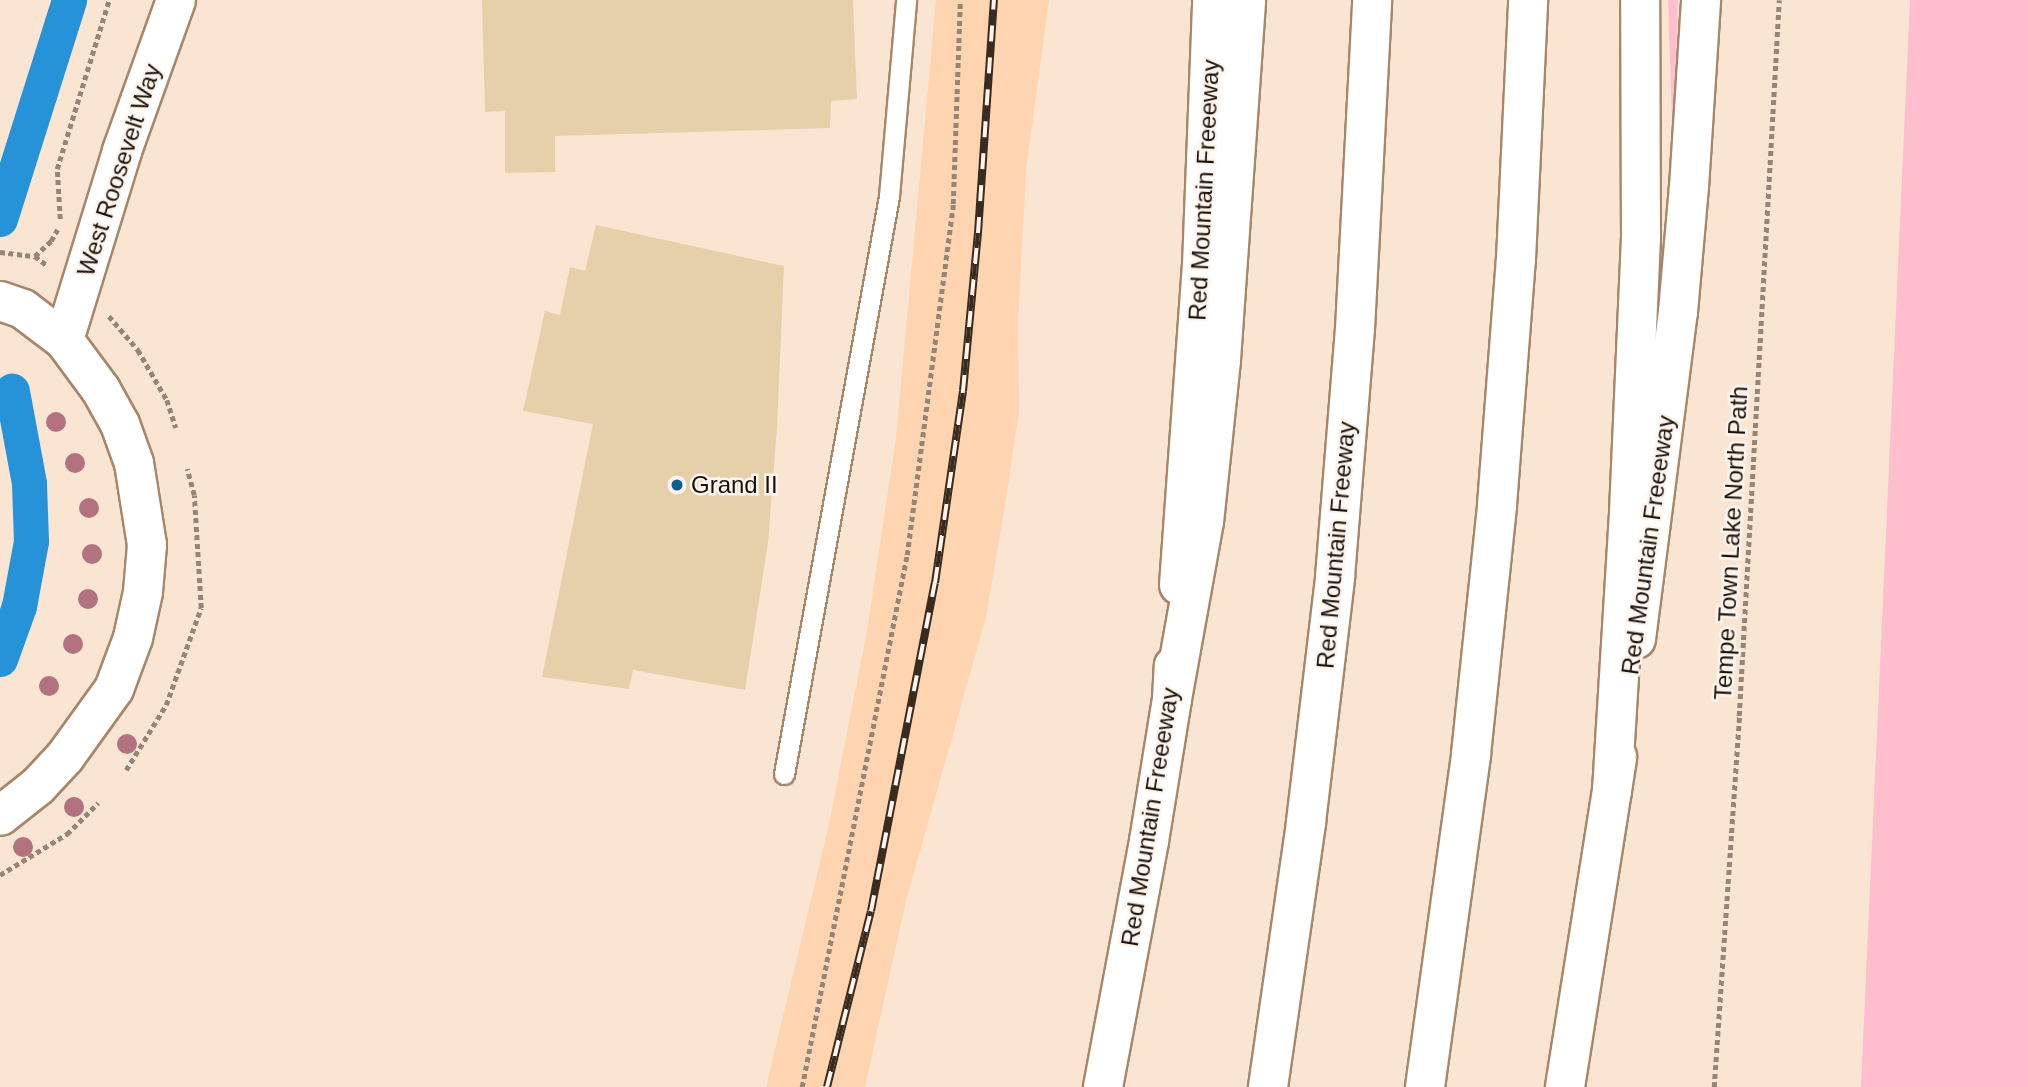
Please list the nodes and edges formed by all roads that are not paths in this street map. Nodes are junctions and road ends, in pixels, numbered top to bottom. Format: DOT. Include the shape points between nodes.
graph roads {
  1 [pos="176,0"];
  2 [pos="906,0"];
  3 [pos="1212,0"];
  4 [pos="1246,0"];
  5 [pos="1372,0"];
  6 [pos="1528,0"];
  7 [pos="1640,0"];
  8 [pos="1701,0"];
  9 [pos="12,305"];
  10 [pos="64,340"];
  11 [pos="1172,699"];
  12 [pos="783,774"];
  13 [pos="1612,791"];
  14 [pos="0,816"];
  15 [pos="1103,1087"];
  16 [pos="1268,1087"];
  17 [pos="1425,1087"];
  18 [pos="1565,1087"];
  1 -- 10 [label="main road, West Roosevelt Way" via="122,151"];
  2 -- 12 [label="lane" via="889,196"];
  3 -- 11 [label="main road, Red Mountain Freeeway" via="1202,266"];
  4 -- 11 [label="main road" via="1233,221 1204,522"];
  5 -- 16 [label="main road, Red Mountain Freeway" via="1355,329 1335,577"];
  6 -- 17 [label="main road" via="1508,382 1491,568 1459,850"];
  7 -- 13 [label="main road" via="1641,238"];
  8 -- 13 [label="main road, Red Mountain Freeeway" via="1689,187 1666,419"];
  9 -- 10 [label="main road"];
  10 -- 14 [label="main road" via="101,390 134,463 148,545 143,592 133,638 114,689 65,757"];
  11 -- 15 [label="main road, Red Mountain Freeeway"];
  13 -- 18 [label="main road, Red Mountain Freeeway"];
}
